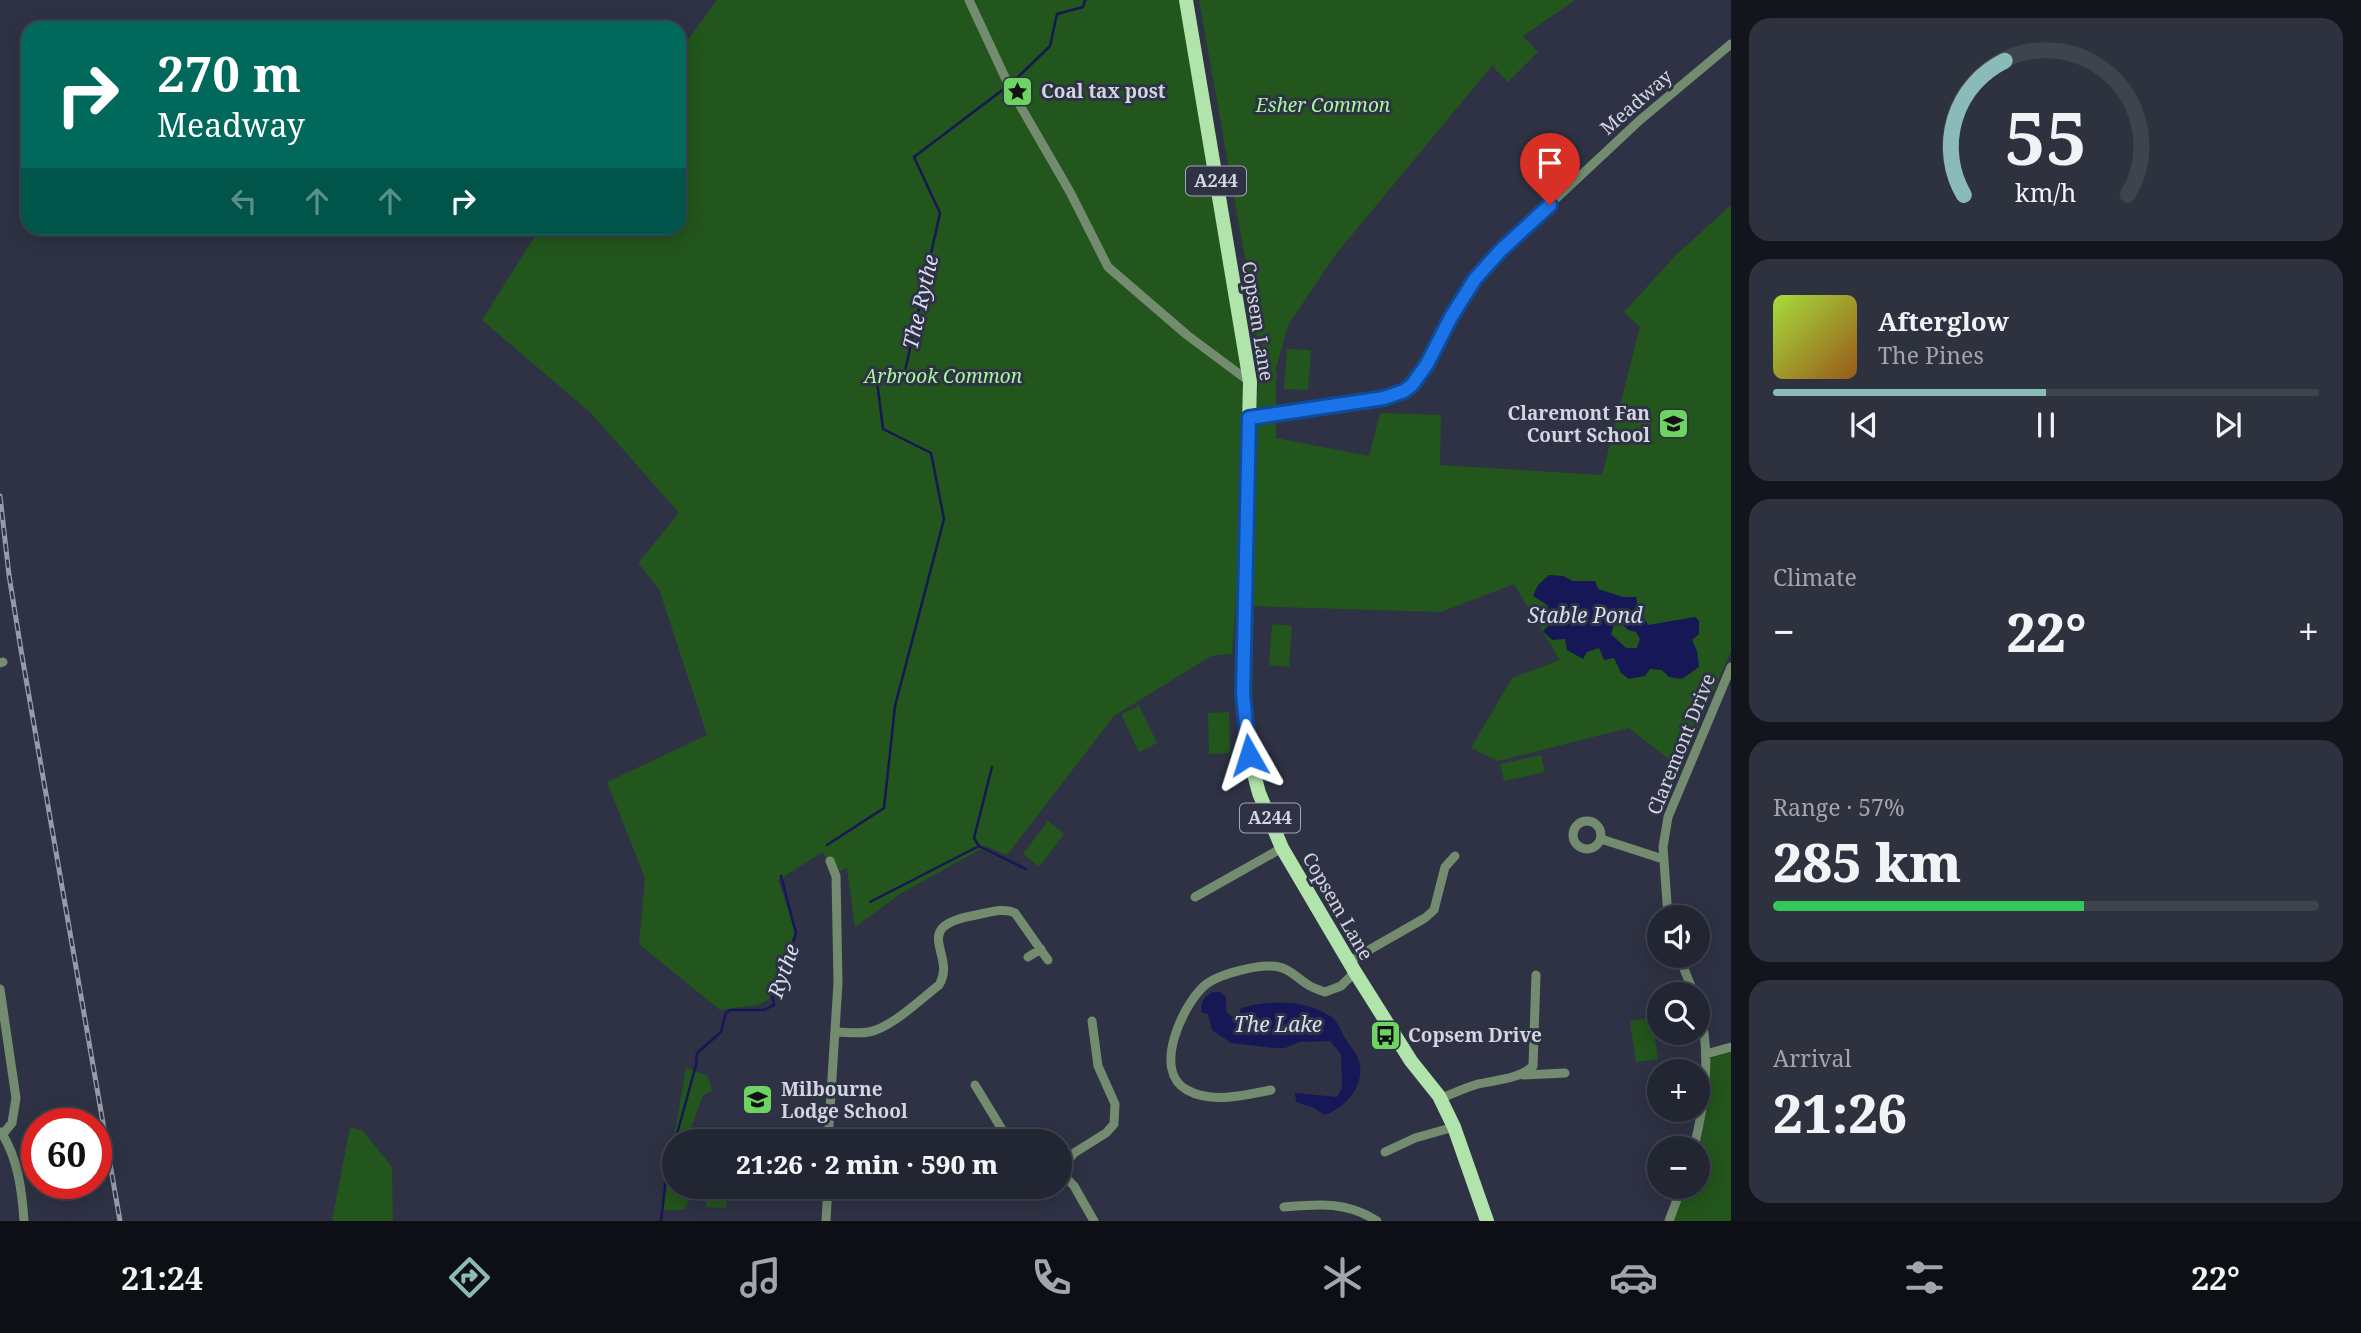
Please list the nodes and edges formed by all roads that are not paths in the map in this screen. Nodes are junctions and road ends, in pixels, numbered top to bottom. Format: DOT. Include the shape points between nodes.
graph roads {
  1 [pos="969,0"];
  2 [pos="1186,0"];
  3 [pos="1731,44"];
  4 [pos="1250,382"];
  5 [pos="1249,418"];
  6 [pos="1731,667"];
  7 [pos="1601,839"];
  8 [pos="1282,848"];
  9 [pos="1455,856"];
  10 [pos="1663,859"];
  11 [pos="830,861"];
  12 [pos="1195,897"];
  13 [pos="1667,905"];
  14 [pos="1041,948"];
  15 [pos="1028,957"];
  16 [pos="1048,960"];
  17 [pos="1351,967"];
  18 [pos="1536,975"];
  19 [pos="0,989"];
  20 [pos="1092,1021"];
  21 [pos="835,1031"];
  22 [pos="1705,1045"];
  23 [pos="1731,1047"];
  24 [pos="1706,1054"];
  25 [pos="1565,1073"];
  26 [pos="1518,1075"];
  27 [pos="975,1085"];
  28 [pos="1271,1090"];
  29 [pos="1440,1098"];
  30 [pos="1454,1127"];
  31 [pos="829,1129"];
  32 [pos="1002,1129"];
  33 [pos="1,1133"];
  34 [pos="1696,1136"];
  35 [pos="1385,1152"];
  36 [pos="1072,1155"];
  37 [pos="1072,1184"];
  38 [pos="827,1199"];
  39 [pos="1677,1199"];
  40 [pos="1284,1207"];
  41 [pos="24,1221"];
  42 [pos="826,1221"];
  43 [pos="1094,1221"];
  44 [pos="1377,1221"];
  45 [pos="1487,1221"];
  46 [pos="1668,1221"];
  1 -- 4 [label="street" via="1008,84 1108,267"];
  2 -- 4 [label="main road, Copsem Lane / A244"];
  3 -- 5 [label="street, Meadway" via="1640,120 1486,264 1412,385 1384,398"];
  4 -- 5 [label="main road, Copsem Lane / A244"];
  5 -- 8 [label="main road, Copsem Lane / A244" via="1243,699 1249,755"];
  6 -- 10 [label="street, Claremont Drive" via="1668,817"];
  7 -- 10 [label="street"];
  8 -- 12 [label="street"];
  8 -- 17 [label="main road, Copsem Lane / A244"];
  9 -- 17 [label="street" via="1445,867 1434,910"];
  10 -- 13 [label="street, Claremont Drive"];
  11 -- 21 [label="street" via="838,904"];
  14 -- 15 [label="street"];
  14 -- 16 [label="street"];
  14 -- 21 [label="street" via="1010,910 954,919 942,928 938,940 943,971 939,985 876,1030"];
  17 -- 28 [label="street" via="1341,986 1325,992 1278,967 1225,974 1204,986 1186,1008 1171,1059 1174,1077 1185,1090 1218,1097"];
  17 -- 29 [label="main road, Copsem Lane / A244"];
  18 -- 26 [label="street" via="1533,1066"];
  19 -- 33 [label="street" via="16,1098 12,1123"];
  20 -- 36 [label="street" via="1098,1066 1115,1104 1114,1124"];
  21 -- 31 [label="street"];
  22 -- 24 [label="street"];
  23 -- 24 [label="street"];
  24 -- 34 [label="street"];
  25 -- 26 [label="street"];
  26 -- 29 [label="street"];
  27 -- 32 [label="street"];
  29 -- 30 [label="main road, Copsem Lane / A244"];
  30 -- 35 [label="street"];
  30 -- 45 [label="main road, Copsem Lane / A244"];
  33 -- 41 [label="street" via="18,1175"];
  37 -- 43 [label="street"];
  38 -- 42 [label="street"];
  39 -- 46 [label="street"];
  40 -- 44 [label="street" via="1340,1205"];
}
